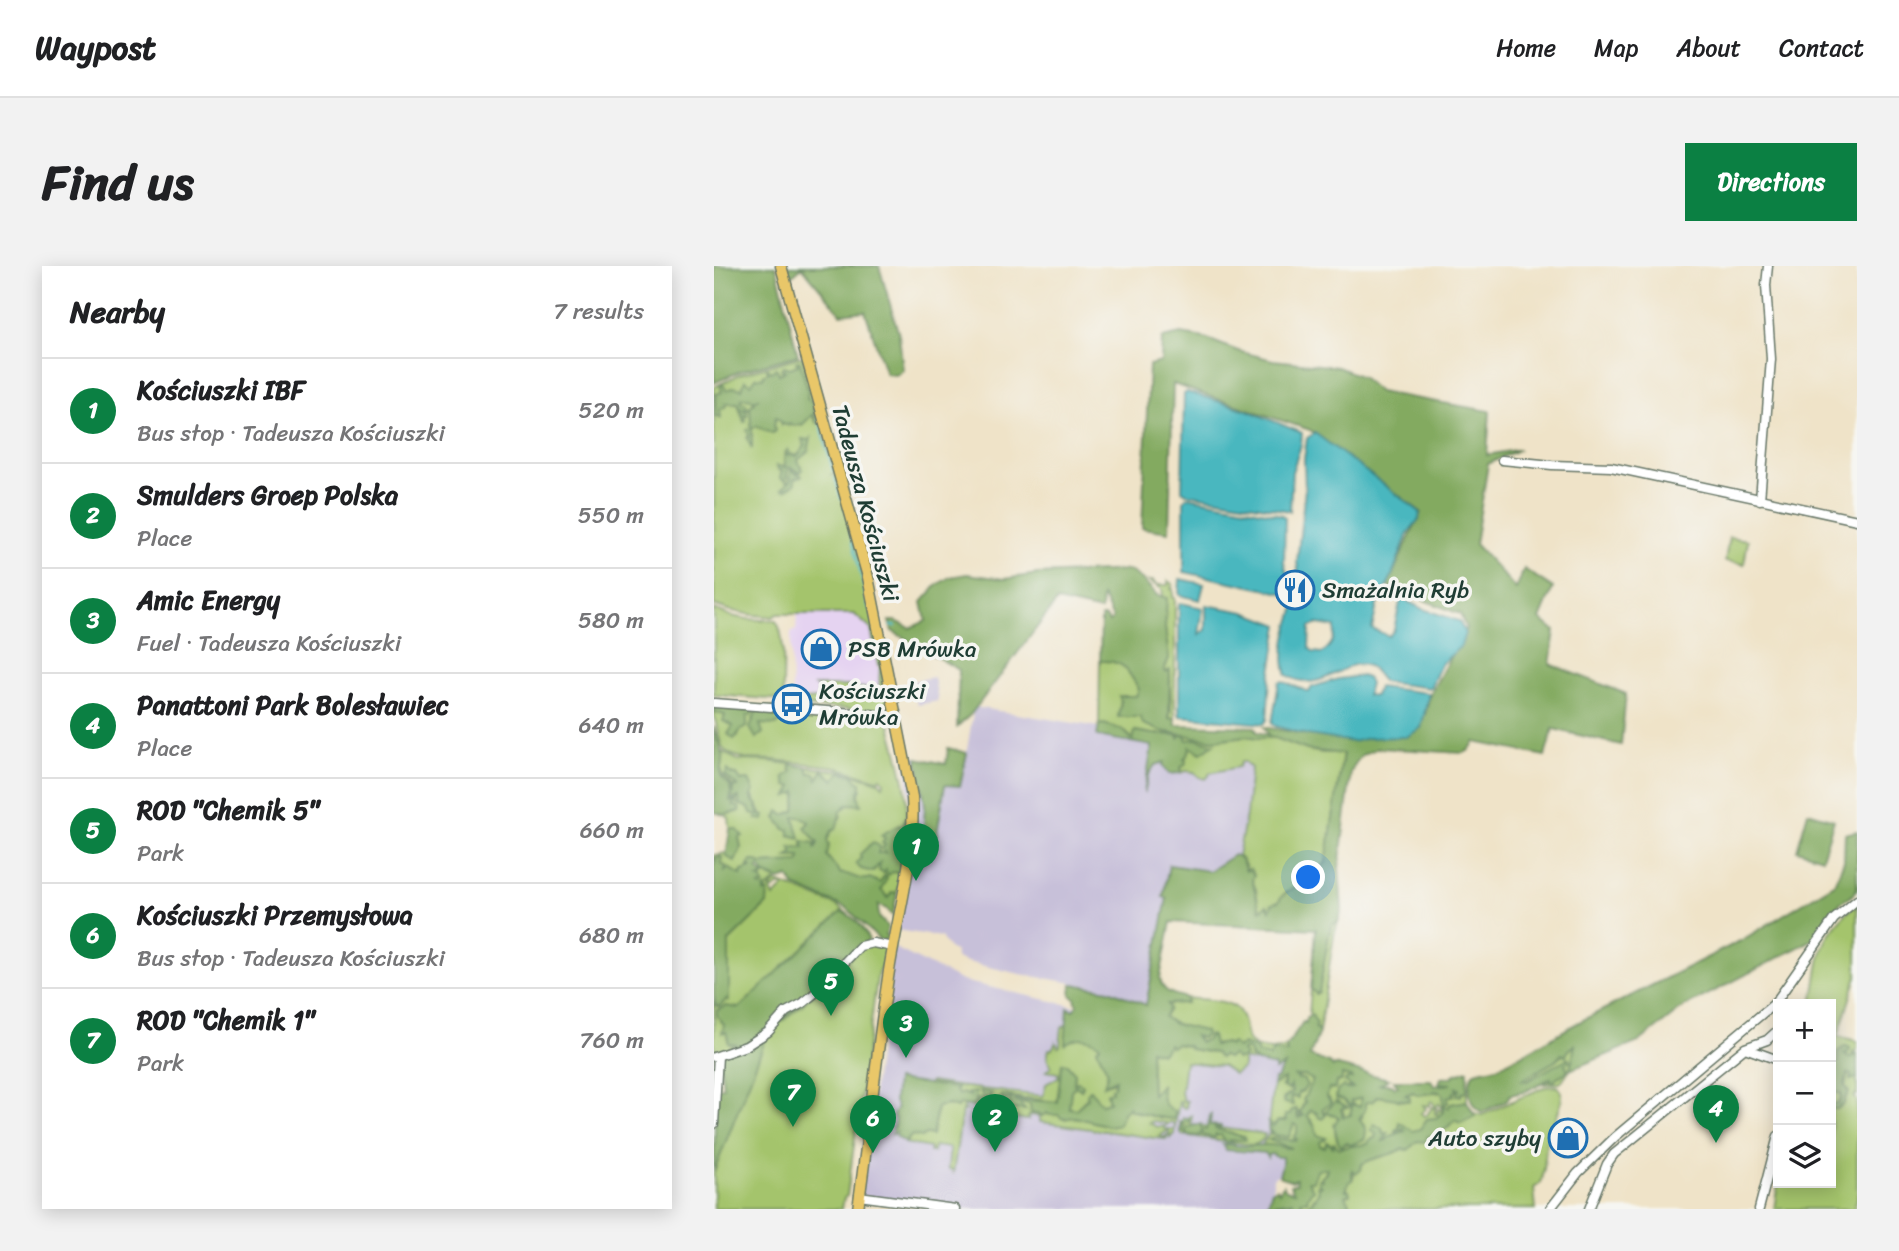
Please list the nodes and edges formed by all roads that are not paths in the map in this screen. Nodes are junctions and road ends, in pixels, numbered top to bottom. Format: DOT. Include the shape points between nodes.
graph roads {
  1 [pos="781,266"];
  2 [pos="1768,266"];
  3 [pos="1502,460"];
  4 [pos="1760,500"];
  5 [pos="1857,520"];
  6 [pos="714,703"];
  7 [pos="897,716"];
  8 [pos="1857,900"];
  9 [pos="893,947"];
  10 [pos="1779,999"];
  11 [pos="1773,1006"];
  12 [pos="1773,1035"];
  13 [pos="1745,1048"];
  14 [pos="716,1057"];
  15 [pos="1773,1058"];
  16 [pos="714,1124"];
  17 [pos="1773,1155"];
  18 [pos="859,1196"];
  19 [pos="858,1209"];
  20 [pos="955,1209"];
  21 [pos="1550,1209"];
  22 [pos="1589,1209"];
  23 [pos="1759,1209"];
  1 -- 7 [label="main road, Tadeusza Kościuszki" via="861,549"];
  2 -- 4 [label="street" via="1771,359"];
  3 -- 4 [label="street" via="1611,467"];
  4 -- 5 [label="street"];
  6 -- 7 [label="street"];
  7 -- 9 [label="main road, Tadeusza Kościuszki" via="913,828"];
  8 -- 10 [label="street" via="1834,919"];
  9 -- 14 [label="street" via="860,946 815,993 786,1012 768,1032"];
  9 -- 18 [label="main road, Tadeusza Kościuszki"];
  11 -- 21 [label="street" via="1615,1137 1577,1173"];
  12 -- 13 [label="street"];
  13 -- 15 [label="street"];
  13 -- 22 [label="street" via="1612,1156"];
  14 -- 16 [label="street"];
  17 -- 23 [label="street"];
  18 -- 19 [label="main road, Tadeusza Kościuszki"];
  18 -- 20 [label="street"];
}
